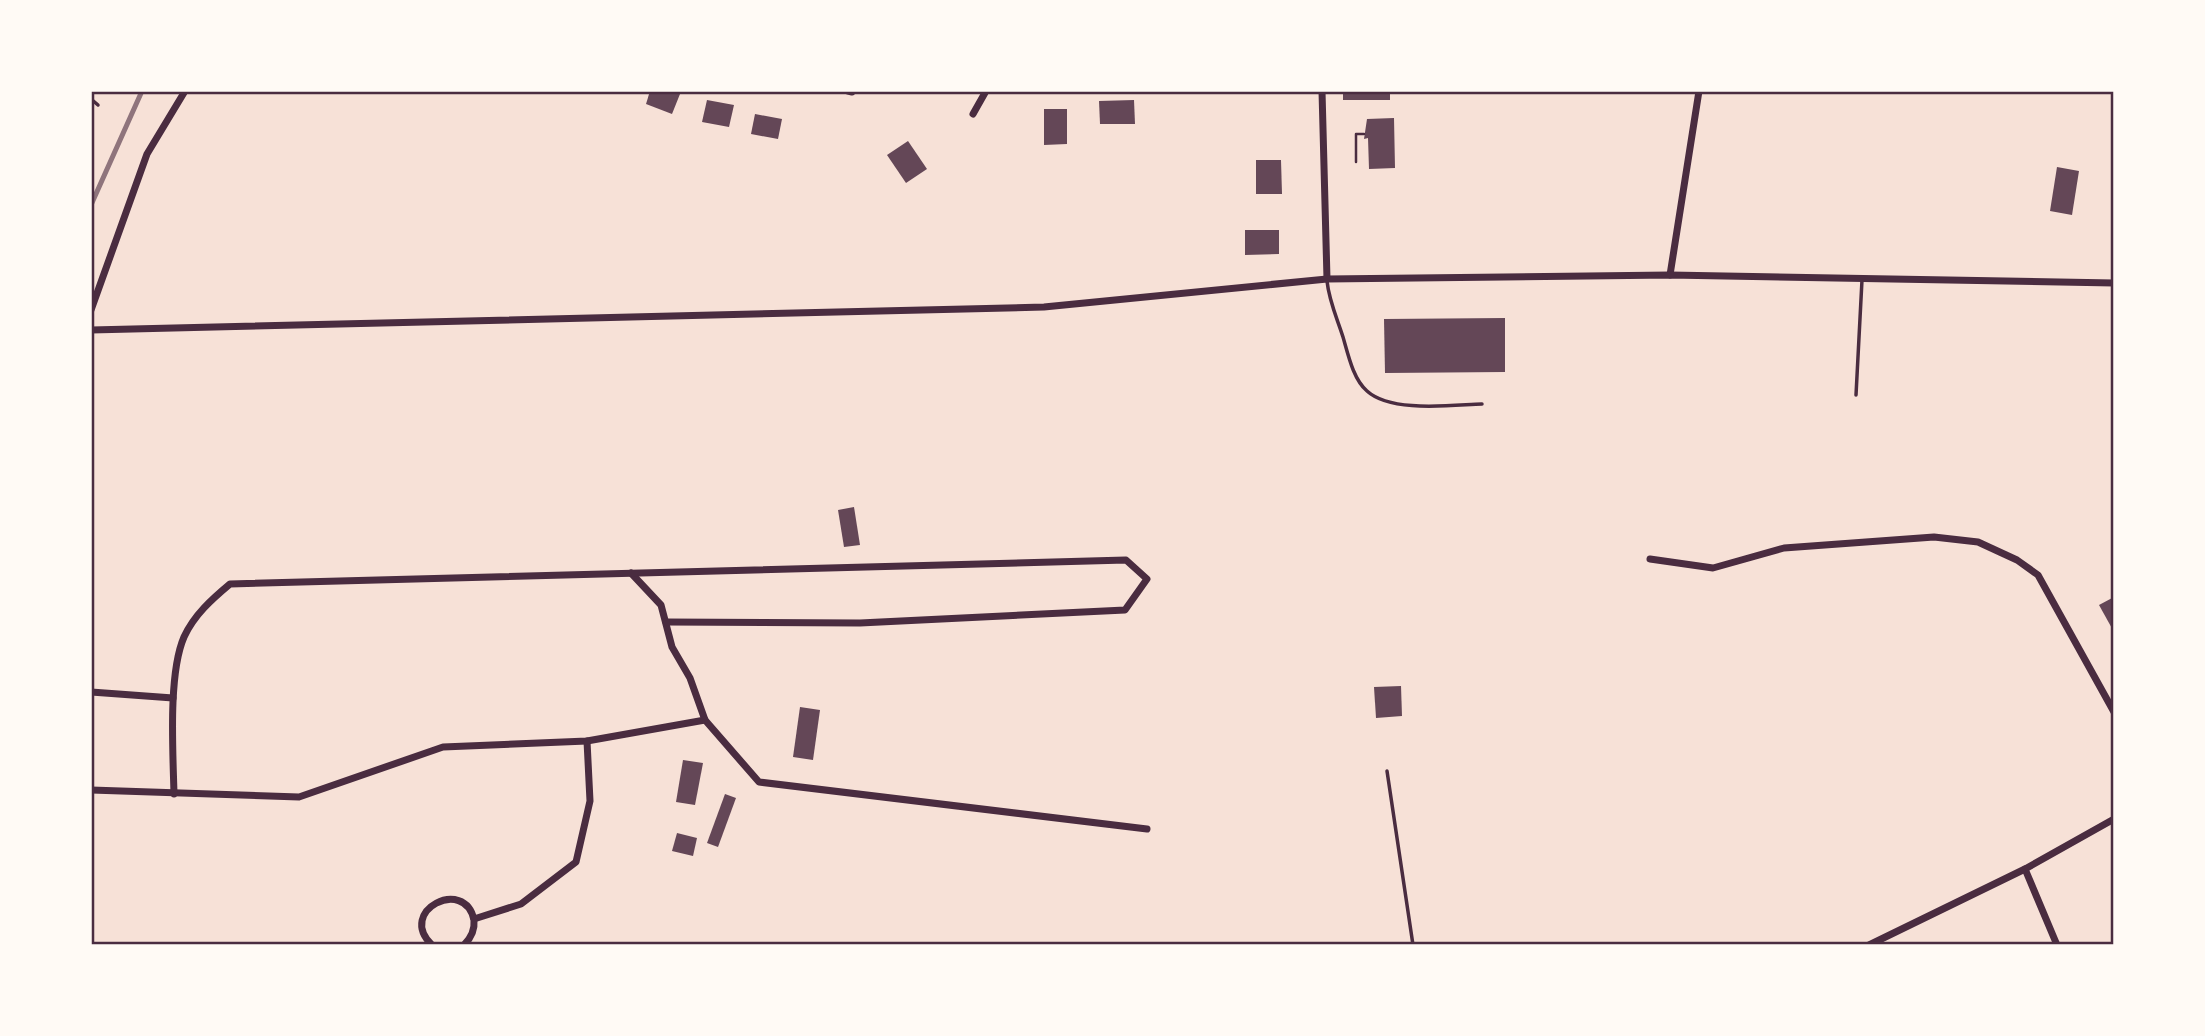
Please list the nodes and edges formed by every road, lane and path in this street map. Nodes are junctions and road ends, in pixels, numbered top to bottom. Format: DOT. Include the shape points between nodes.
graph roads {
  1 [pos="185,91"];
  2 [pos="986,91"];
  3 [pos="1322,91"];
  4 [pos="1699,91"];
  5 [pos="91,99"];
  6 [pos="98,104"];
  7 [pos="974,114"];
  8 [pos="1364,134"];
  9 [pos="1356,162"];
  10 [pos="1671,275"];
  11 [pos="1862,278"];
  12 [pos="1327,279"];
  13 [pos="2114,283"];
  14 [pos="91,310"];
  15 [pos="91,330"];
  16 [pos="1856,395"];
  17 [pos="1482,404"];
  18 [pos="1650,559"];
  19 [pos="631,573"];
  20 [pos="666,622"];
  21 [pos="91,692"];
  22 [pos="173,698"];
  23 [pos="2114,712"];
  24 [pos="705,720"];
  25 [pos="587,741"];
  26 [pos="1387,771"];
  27 [pos="91,790"];
  28 [pos="174,794"];
  29 [pos="2114,819"];
  30 [pos="1147,829"];
  31 [pos="2025,869"];
  32 [pos="474,919"];
  33 [pos="432,945"];
  34 [pos="464,945"];
  35 [pos="1413,945"];
  36 [pos="1870,945"];
  37 [pos="2057,945"];
  1 -- 14 [label="street" via="147,154"];
  2 -- 7 [label="street"];
  3 -- 12 [label="street"];
  4 -- 10 [label="street"];
  5 -- 6 [label="lane"];
  8 -- 9 [label="path" via="1356,134"];
  10 -- 11 [label="street"];
  10 -- 12 [label="street"];
  11 -- 13 [label="street"];
  11 -- 16 [label="lane"];
  12 -- 15 [label="street" via="1044,307"];
  12 -- 17 [label="lane" via="1350,364 1367,391 1392,403"];
  18 -- 23 [label="street" via="1713,568 1784,548 1934,537 1978,542 2018,560 2038,575"];
  19 -- 20 [label="street" via="662,605"];
  19 -- 20 [label="street" via="1126,560 1147,579 1125,610 860,623"];
  19 -- 22 [label="street" via="230,584 204,607 184,638"];
  20 -- 24 [label="street" via="672,647 690,678"];
  21 -- 22 [label="street"];
  22 -- 28 [label="street"];
  24 -- 25 [label="street"];
  24 -- 30 [label="street" via="760,782"];
  25 -- 28 [label="street" via="443,747 299,797"];
  25 -- 32 [label="street" via="590,801 576,862 521,904"];
  26 -- 35 [label="lane"];
  27 -- 28 [label="street"];
  29 -- 31 [label="street"];
  31 -- 36 [label="street"];
  31 -- 37 [label="street"];
  32 -- 33 [label="street" via="457,900 432,904 422,928"];
  32 -- 34 [label="street" via="472,936"];
}
